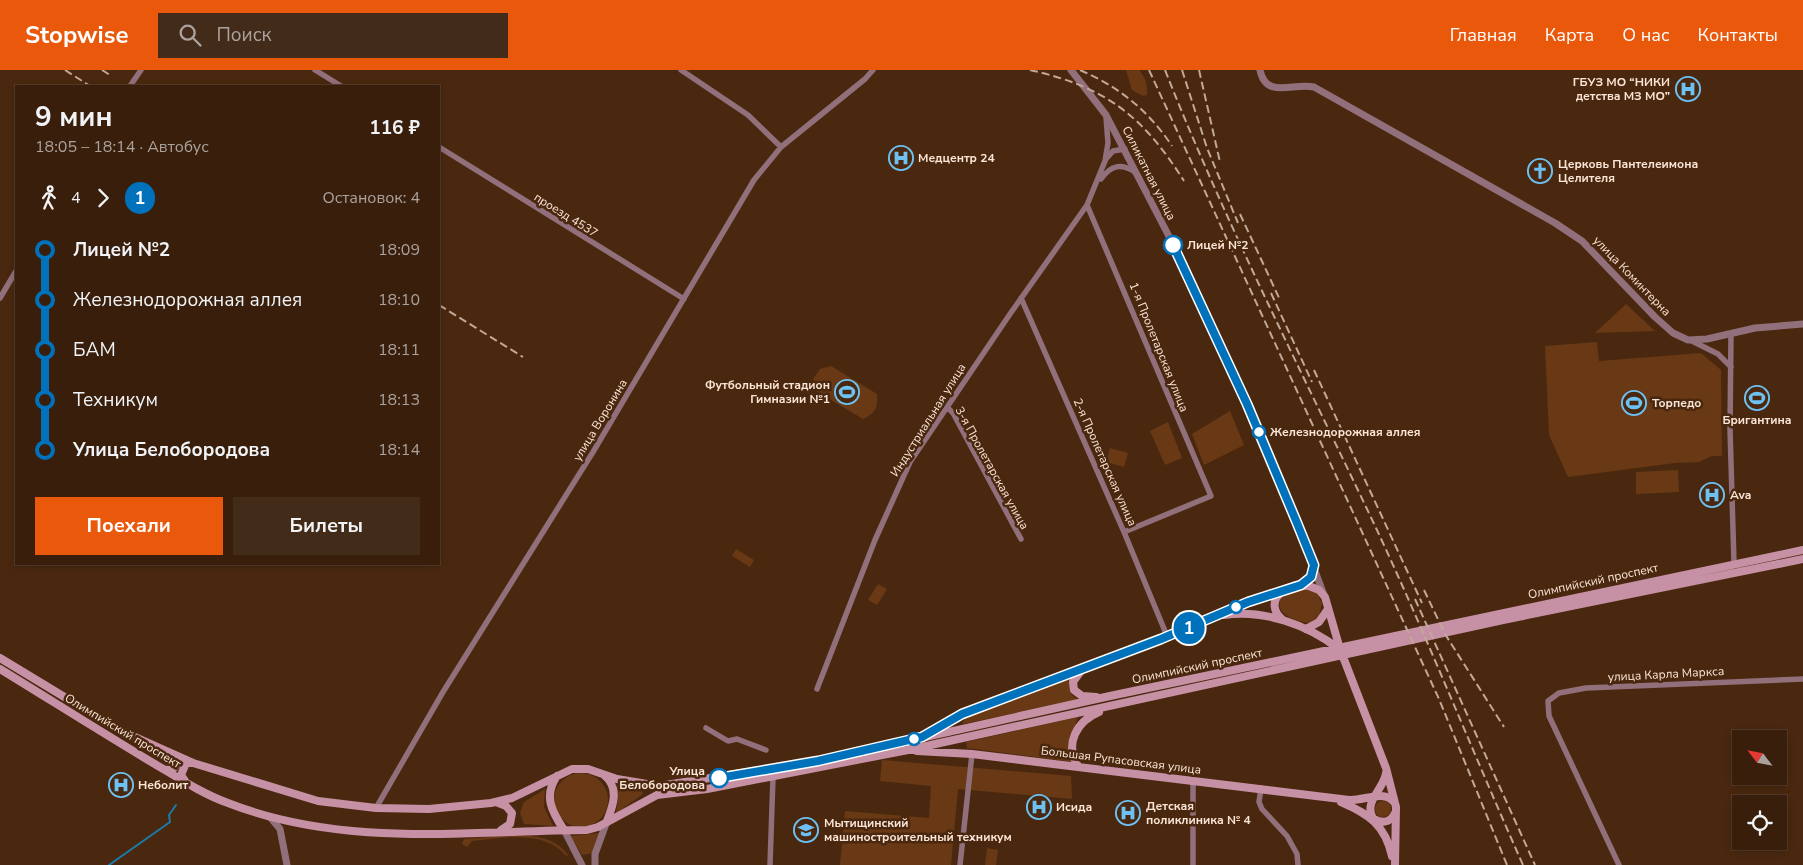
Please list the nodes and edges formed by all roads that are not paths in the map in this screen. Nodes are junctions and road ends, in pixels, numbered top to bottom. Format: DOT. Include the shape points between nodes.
graph roads {
  1 [pos="140,70"];
  2 [pos="315,70"];
  3 [pos="681,70"];
  4 [pos="873,70"];
  5 [pos="1071,70"];
  6 [pos="1260,70"];
  7 [pos="131,85"];
  8 [pos="339,85"];
  9 [pos="1106,115"];
  10 [pos="781,147"];
  11 [pos="440,148"];
  12 [pos="1125,149"];
  13 [pos="1105,161"];
  14 [pos="1138,174"];
  15 [pos="1097,184"];
  16 [pos="1087,205"];
  17 [pos="15,273"];
  18 [pos="0,298"];
  19 [pos="1021,298"];
  20 [pos="684,299"];
  21 [pos="1803,324"];
  22 [pos="1731,335"];
  23 [pos="1692,341"];
  24 [pos="1731,367"];
  25 [pos="947,406"];
  26 [pos="1124,532"];
  27 [pos="1021,539"];
  28 [pos="1802,549"];
  29 [pos="1803,559"];
  30 [pos="1734,563"];
  31 [pos="1314,565"];
  32 [pos="1301,585"];
  33 [pos="1285,589"];
  34 [pos="1325,597"];
  35 [pos="1328,609"];
  36 [pos="1217,616"];
  37 [pos="1501,616"];
  38 [pos="1289,623"];
  39 [pos="1306,629"];
  40 [pos="1167,636"];
  41 [pos="1340,649"];
  42 [pos="1313,657"];
  43 [pos="0,658"];
  44 [pos="0,669"];
  45 [pos="1083,669"];
  46 [pos="1803,679"];
  47 [pos="817,689"];
  48 [pos="1110,696"];
  49 [pos="1111,707"];
  50 [pos="706,728"];
  51 [pos="922,737"];
  52 [pos="766,750"];
  53 [pos="908,750"];
  54 [pos="171,754"];
  55 [pos="972,754"];
  56 [pos="193,762"];
  57 [pos="1078,766"];
  58 [pos="1386,768"];
  59 [pos="164,769"];
  60 [pos="599,772"];
  61 [pos="558,775"];
  62 [pos="773,777"];
  63 [pos="1193,780"];
  64 [pos="186,781"];
  65 [pos="1261,788"];
  66 [pos="1330,798"];
  67 [pos="1375,798"];
  68 [pos="496,802"];
  69 [pos="376,808"];
  70 [pos="1396,808"];
  71 [pos="268,816"];
  72 [pos="1374,818"];
  73 [pos="607,821"];
  74 [pos="300,823"];
  75 [pos="564,830"];
  76 [pos="499,831"];
  77 [pos="282,835"];
  78 [pos="287,865"];
  79 [pos="582,865"];
  80 [pos="595,865"];
  81 [pos="770,865"];
  82 [pos="960,865"];
  83 [pos="1193,865"];
  84 [pos="1298,865"];
  85 [pos="1395,865"];
  86 [pos="1619,865"];
  1 -- 7 [label="street"];
  2 -- 8 [label="street"];
  3 -- 10 [label="street" via="748,115"];
  4 -- 10 [label="street, улица Воронина"];
  5 -- 9 [label="street, Силикатная улица"];
  6 -- 23 [label="street, улица Коминтерна" via="1266,84 1275,89 1314,87 1555,224 1582,241 1673,333"];
  9 -- 12 [label="street, Силикатная улица"];
  9 -- 13 [label="street, Индустриальная улица" via="1108,143"];
  10 -- 20 [label="street, улица Воронина" via="754,180"];
  11 -- 20 [label="street, проезд 4537"];
  12 -- 13 [label="street" via="1113,151"];
  12 -- 14 [label="street, Силикатная улица"];
  13 -- 15 [label="street, Индустриальная улица"];
  14 -- 15 [label="street, Индустриальная улица" via="1122,165 1117,166 1110,168"];
  14 -- 31 [label="street, Силикатная улица" via="1244,397"];
  15 -- 16 [label="street, Индустриальная улица"];
  16 -- 19 [label="street, Индустриальная улица"];
  16 -- 26 [label="street, 1-я Пролетарская улица" via="1211,496"];
  17 -- 18 [label="street"];
  19 -- 25 [label="street, Индустриальная улица"];
  19 -- 26 [label="street, 2-я Пролетарская улица"];
  20 -- 69 [label="street, улица Воронина" via="443,692"];
  21 -- 22 [label="street" via="1755,328"];
  22 -- 23 [label="street"];
  22 -- 24 [label="street"];
  23 -- 24 [label="street" via="1718,354"];
  24 -- 30 [label="street"];
  25 -- 27 [label="street, 3-я Пролетарская улица"];
  25 -- 47 [label="street, Индустриальная улица" via="898,486"];
  26 -- 40 [label="street, 2-я Пролетарская улица"];
  28 -- 30 [label="main road, Олимпийский проспект"];
  29 -- 37 [label="main road, Олимпийский проспект"];
  30 -- 37 [label="main road, Олимпийский проспект"];
  31 -- 32 [label="street" via="1311,577"];
  31 -- 34 [label="street, Силикатная улица"];
  32 -- 33 [label="main road"];
  32 -- 34 [label="main road" via="1313,587"];
  33 -- 36 [label="main road"];
  33 -- 38 [label="main road" via="1278,595 1274,607 1277,614"];
  34 -- 35 [label="main road"];
  35 -- 39 [label="main road" via="1322,620"];
  35 -- 41 [label="main road"];
  36 -- 38 [label="main road" via="1252,612"];
  36 -- 40 [label="main road"];
  37 -- 42 [label="main road, Олимпийский проспект"];
  38 -- 39 [label="main road"];
  39 -- 41 [label="main road"];
  40 -- 45 [label="main road"];
  41 -- 58 [label="main road"];
  42 -- 48 [label="main road, Олимпийский проспект"];
  42 -- 49 [label="main road, Олимпийский проспект"];
  43 -- 54 [label="main road, Олимпийский проспект" via="110,725"];
  44 -- 59 [label="main road, Олимпийский проспект"];
  45 -- 48 [label="main road" via="1073,682 1076,692 1086,697"];
  45 -- 51 [label="main road" via="962,714"];
  46 -- 86 [label="street, улица Карла Маркса" via="1571,689 1548,701 1550,716"];
  48 -- 51 [label="main road, Олимпийский проспект"];
  49 -- 53 [label="main road, Олимпийский проспект"];
  49 -- 57 [label="main road" via="1092,715 1078,727 1072,744"];
  50 -- 52 [label="street" via="728,741 738,739"];
  51 -- 60 [label="main road, Олимпийский проспект" via="818,761 674,784 640,784"];
  53 -- 55 [label="main road, Большая Рупасовская улица"];
  53 -- 62 [label="main road, Олимпийский проспект"];
  54 -- 56 [label="main road, Олимпийский проспект"];
  54 -- 59 [label="main road" via="177,764 171,770"];
  55 -- 57 [label="main road, Большая Рупасовская улица"];
  55 -- 82 [label="street"];
  56 -- 64 [label="main road" via="186,763 181,770"];
  56 -- 69 [label="main road, Олимпийский проспект" via="318,801"];
  57 -- 63 [label="main road, Большая Рупасовская улица"];
  58 -- 67 [label="main road" via="1385,780"];
  58 -- 70 [label="main road"];
  59 -- 64 [label="main road, Олимпийский проспект"];
  60 -- 61 [label="main road, Олимпийский проспект" via="572,769"];
  60 -- 73 [label="main road" via="610,781 615,796"];
  61 -- 68 [label="main road, Олимпийский проспект" via="528,792"];
  61 -- 75 [label="main road" via="549,799"];
  62 -- 73 [label="main road, Олимпийский проспект" via="707,790 657,795"];
  62 -- 81 [label="street"];
  63 -- 65 [label="main road, Большая Рупасовская улица"];
  63 -- 83 [label="street"];
  64 -- 71 [label="main road, Олимпийский проспект" via="228,803"];
  65 -- 66 [label="main road, Большая Рупасовская улица"];
  65 -- 84 [label="street" via="1259,802 1287,836 1297,854"];
  66 -- 67 [label="main road"];
  66 -- 72 [label="main road"];
  67 -- 70 [label="main road" via="1387,796"];
  67 -- 72 [label="main road" via="1369,810"];
  68 -- 69 [label="main road, Олимпийский проспект" via="430,809"];
  68 -- 76 [label="main road" via="512,813 510,824"];
  70 -- 72 [label="main road" via="1388,821"];
  70 -- 85 [label="main road"];
  71 -- 74 [label="main road, Олимпийский проспект"];
  71 -- 77 [label="street" via="276,822"];
  72 -- 85 [label="main road" via="1389,845"];
  73 -- 75 [label="main road, Олимпийский проспект" via="587,830"];
  73 -- 80 [label="street"];
  74 -- 76 [label="main road, Олимпийский проспект" via="343,831 412,836"];
  74 -- 77 [label="street" via="288,826"];
  75 -- 76 [label="main road, Олимпийский проспект"];
  75 -- 79 [label="street"];
  77 -- 78 [label="street"];
}
